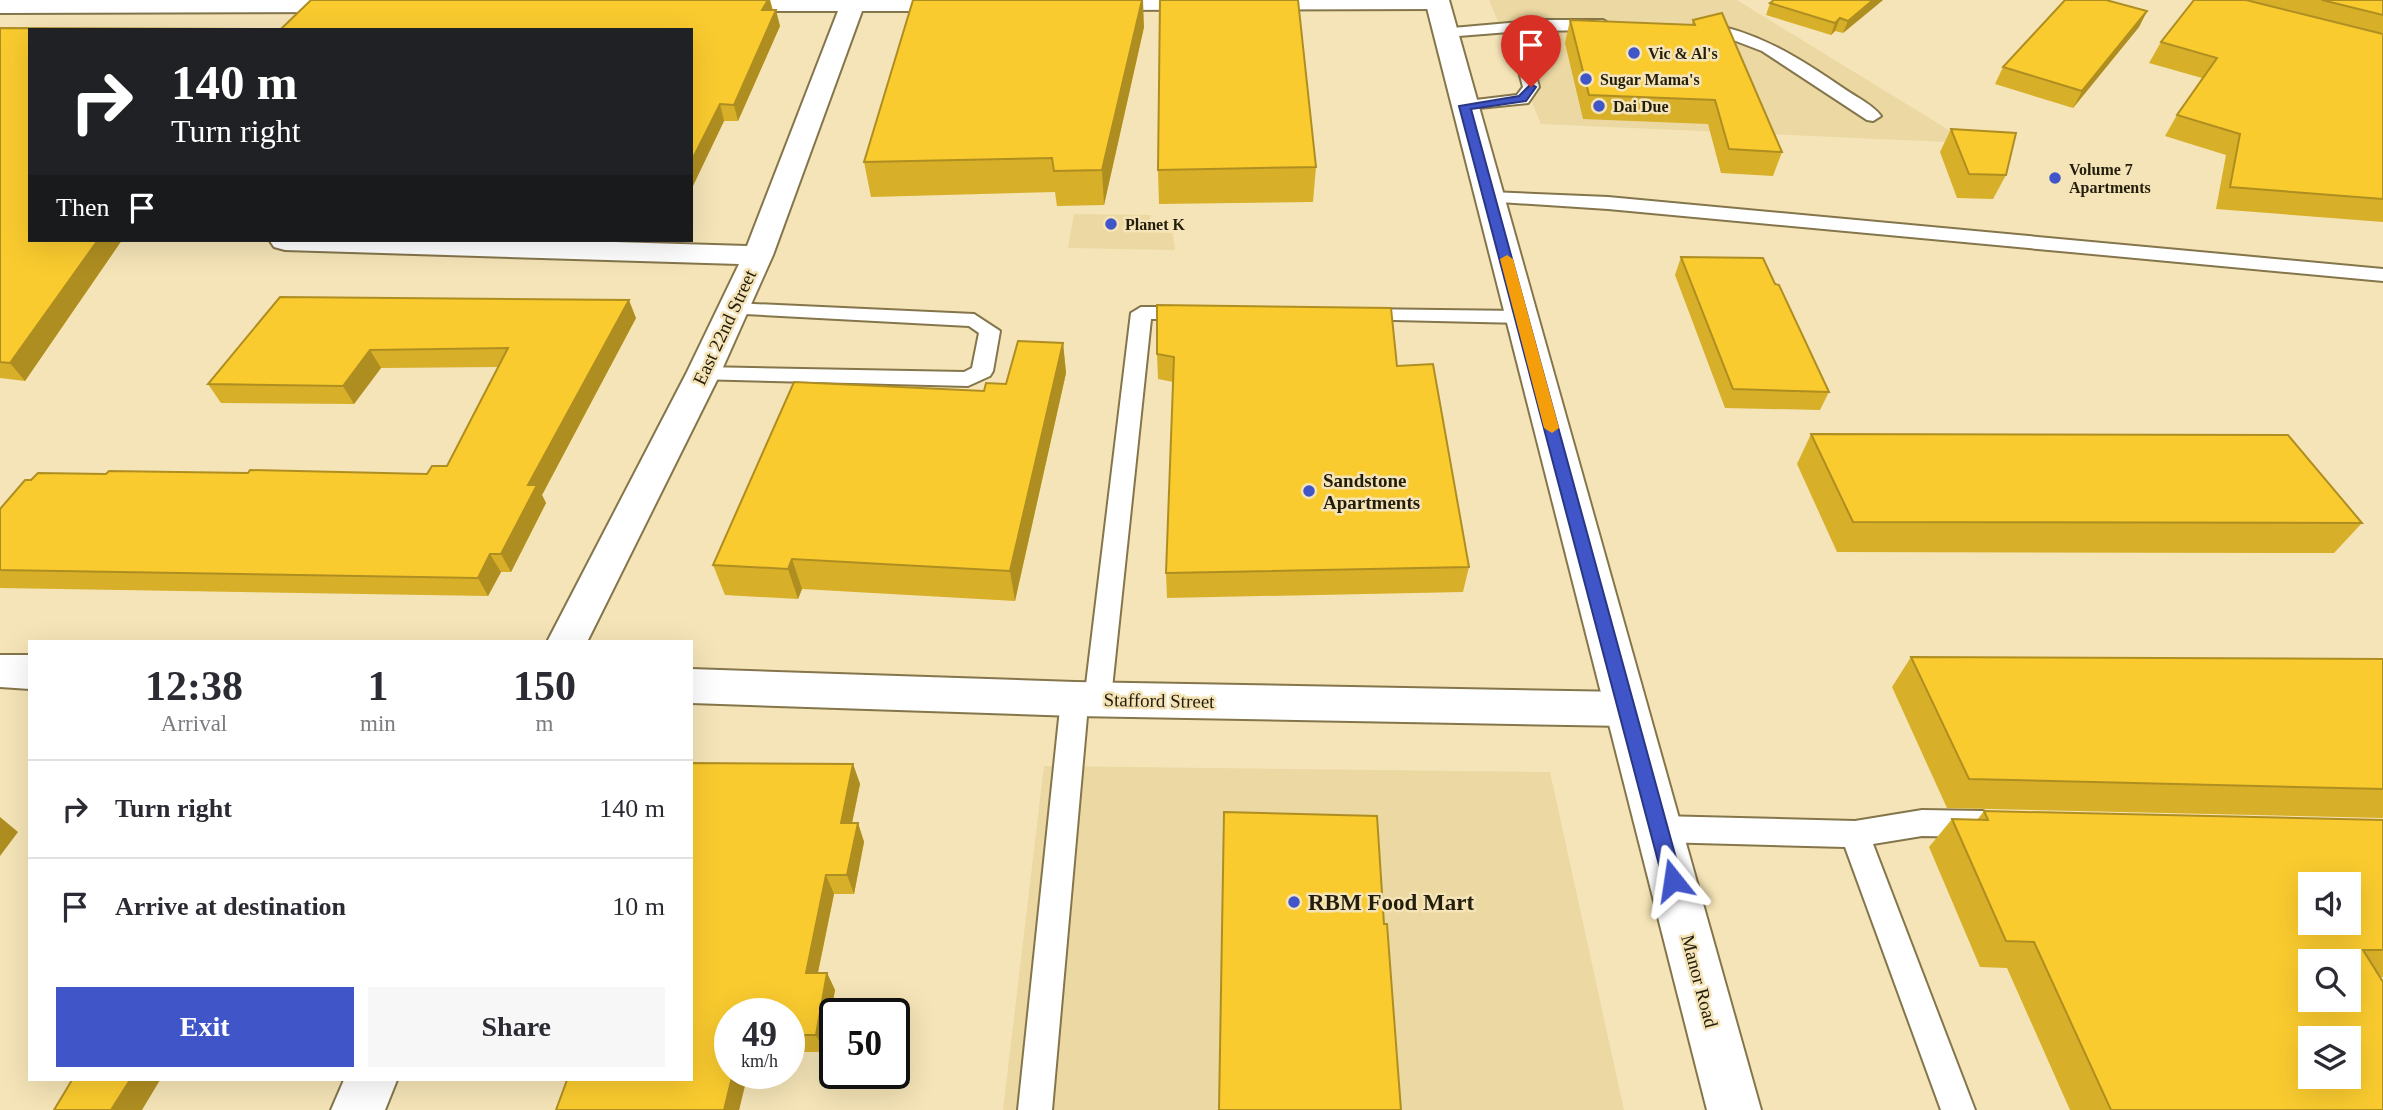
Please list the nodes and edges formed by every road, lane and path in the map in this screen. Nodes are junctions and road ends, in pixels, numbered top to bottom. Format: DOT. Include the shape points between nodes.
graph roads {
  1 [pos="1152,1"];
  2 [pos="854,2"];
  3 [pos="256,3"];
  4 [pos="1070,3"];
  5 [pos="700,4"];
  6 [pos="989,4"];
  7 [pos="379,5"];
  8 [pos="0,6"];
  9 [pos="1440,11"];
  10 [pos="1620,26"];
  11 [pos="1684,26"];
  12 [pos="1514,27"];
  13 [pos="1465,106"];
  14 [pos="1873,116"];
  15 [pos="1490,197"];
  16 [pos="319,242"];
  17 [pos="758,255"];
  18 [pos="2383,275"];
  19 [pos="733,309"];
  20 [pos="1210,313"];
  21 [pos="1333,315"];
  22 [pos="1522,317"];
  23 [pos="704,374"];
  24 [pos="568,640"];
  25 [pos="0,671"];
  26 [pos="28,672"];
  27 [pos="693,686"];
  28 [pos="1087,699"];
  29 [pos="1626,709"];
  30 [pos="2015,824"];
  31 [pos="1659,828"];
  32 [pos="1855,834"];
  33 [pos="371,1081"];
  34 [pos="358,1110"];
  35 [pos="1035,1110"];
  36 [pos="1734,1110"];
  37 [pos="1958,1110"];
  1 -- 4 [label="street"];
  1 -- 9 [label="street"];
  2 -- 5 [label="street"];
  2 -- 6 [label="street"];
  2 -- 17 [label="street, East 22nd Street"];
  3 -- 7 [label="street"];
  3 -- 8 [label="street"];
  9 -- 12 [label="lane"];
  9 -- 13 [label="street, Manor Road"];
  10 -- 12 [label="lane"];
  11 -- 14 [label="lane" via="1740,34"];
  12 -- 13 [label="lane" via="1531,87 1522,99"];
  13 -- 15 [label="street, Manor Road"];
  15 -- 18 [label="lane" via="1608,203"];
  15 -- 22 [label="street, Manor Road"];
  16 -- 17 [label="street"];
  17 -- 19 [label="street, East 22nd Street"];
  19 -- 23 [label="street, East 22nd Street"];
  19 -- 23 [label="lane" via="974,320 990,331 982,370 968,379"];
  20 -- 28 [label="lane" via="1141,313"];
  21 -- 22 [label="lane"];
  22 -- 29 [label="street, Manor Road"];
  23 -- 24 [label="street, East 22nd Street"];
  25 -- 26 [label="street"];
  27 -- 28 [label="street, Stafford Street"];
  28 -- 29 [label="street, Stafford Street"];
  28 -- 35 [label="lane"];
  29 -- 31 [label="street, Manor Road"];
  30 -- 32 [label="lane" via="1922,823"];
  31 -- 32 [label="lane"];
  31 -- 36 [label="street, Manor Road"];
  32 -- 37 [label="lane"];
  33 -- 34 [label="street"];
}
